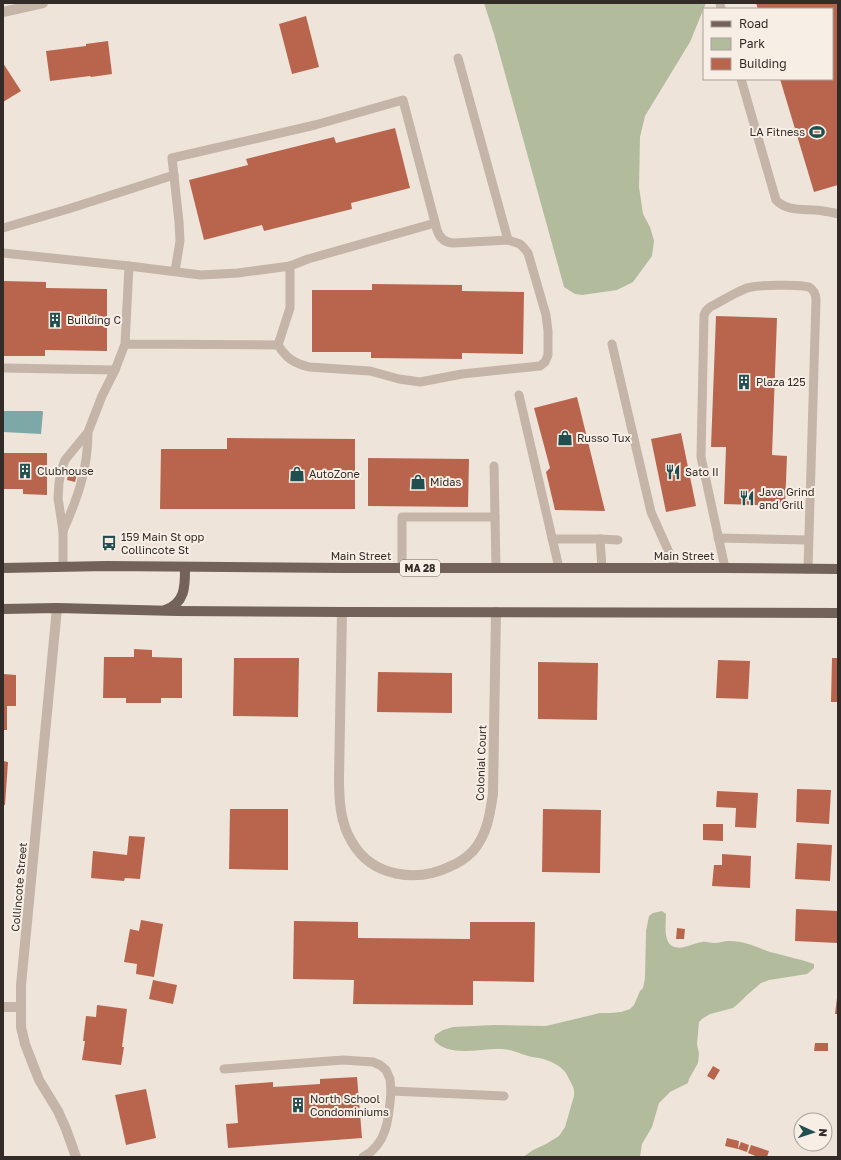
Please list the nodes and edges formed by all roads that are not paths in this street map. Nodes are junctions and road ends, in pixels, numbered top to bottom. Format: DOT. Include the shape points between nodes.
graph roads {
  1 [pos="43,3"];
  2 [pos="3,12"];
  3 [pos="458,58"];
  4 [pos="740,80"];
  5 [pos="174,175"];
  6 [pos="838,214"];
  7 [pos="435,223"];
  8 [pos="3,228"];
  9 [pos="508,240"];
  10 [pos="3,253"];
  11 [pos="129,266"];
  12 [pos="290,266"];
  13 [pos="175,271"];
  14 [pos="125,344"];
  15 [pos="612,344"];
  16 [pos="278,345"];
  17 [pos="3,368"];
  18 [pos="115,370"];
  19 [pos="519,395"];
  20 [pos="88,432"];
  21 [pos="494,466"];
  22 [pos="495,517"];
  23 [pos="64,531"];
  24 [pos="718,538"];
  25 [pos="552,539"];
  26 [pos="600,540"];
  27 [pos="618,540"];
  28 [pos="808,540"];
  29 [pos="63,567"];
  30 [pos="184,567"];
  31 [pos="3,568"];
  32 [pos="402,568"];
  33 [pos="496,568"];
  34 [pos="559,568"];
  35 [pos="602,568"];
  36 [pos="676,568"];
  37 [pos="725,568"];
  38 [pos="808,569"];
  39 [pos="838,569"];
  40 [pos="57,608"];
  41 [pos="3,609"];
  42 [pos="155,610"];
  43 [pos="342,612"];
  44 [pos="496,612"];
  45 [pos="838,613"];
  46 [pos="3,1007"];
  47 [pos="20,1007"];
  48 [pos="224,1069"];
  49 [pos="391,1091"];
  50 [pos="504,1096"];
  51 [pos="76,1157"];
  52 [pos="363,1157"];
  1 -- 2 [label="street"];
  3 -- 9 [label="lane"];
  4 -- 6 [label="lane" via="776,200 787,207"];
  5 -- 7 [label="lane" via="172,158 315,125 403,100"];
  5 -- 8 [label="lane"];
  5 -- 13 [label="lane" via="180,241"];
  7 -- 9 [label="lane" via="440,237 451,243"];
  7 -- 12 [label="lane"];
  9 -- 16 [label="lane" via="520,244 528,253 546,315 548,355 540,366 412,382 370,371 301,365 289,358"];
  10 -- 11 [label="lane"];
  11 -- 13 [label="lane"];
  11 -- 14 [label="lane"];
  12 -- 13 [label="lane" via="219,275"];
  12 -- 16 [label="lane" via="290,308"];
  14 -- 16 [label="lane"];
  14 -- 18 [label="lane"];
  15 -- 36 [label="lane" via="651,512"];
  17 -- 18 [label="lane"];
  18 -- 20 [label="lane"];
  19 -- 25 [label="lane"];
  20 -- 23 [label="lane" via="83,476"];
  20 -- 23 [label="lane" via="65,460 58,483"];
  21 -- 22 [label="lane"];
  22 -- 32 [label="lane" via="402,517"];
  22 -- 33 [label="lane"];
  23 -- 29 [label="lane"];
  24 -- 28 [label="lane"];
  24 -- 28 [label="lane" via="701,458 704,314 710,307 747,288 803,286 811,289 816,300"];
  24 -- 37 [label="lane"];
  25 -- 26 [label="lane"];
  25 -- 34 [label="lane"];
  26 -- 27 [label="lane"];
  26 -- 35 [label="lane"];
  28 -- 38 [label="lane"];
  29 -- 30 [label="main road, Main Street / MA 28"];
  29 -- 31 [label="main road, Main Street / MA 28"];
  30 -- 32 [label="main road, Main Street / MA 28"];
  30 -- 42 [label="main road" via="185,587 181,597 165,610"];
  32 -- 33 [label="main road, Main Street / MA 28"];
  33 -- 34 [label="main road, Main Street / MA 28"];
  34 -- 35 [label="main road, Main Street / MA 28"];
  35 -- 36 [label="main road, Main Street / MA 28"];
  36 -- 37 [label="main road, Main Street / MA 28"];
  37 -- 38 [label="main road, Main Street / MA 28"];
  38 -- 39 [label="main road, Main Street / MA 28"];
  40 -- 41 [label="main road"];
  40 -- 42 [label="main road"];
  40 -- 47 [label="street, Collincote Street"];
  42 -- 43 [label="main road"];
  43 -- 44 [label="main road"];
  43 -- 44 [label="street, Colonial Court" via="339,792 346,830 359,852 369,861 394,874 418,876 438,872 459,862 473,851 486,827 493,781"];
  44 -- 45 [label="main road"];
  46 -- 47 [label="street"];
  47 -- 51 [label="street, Collincote Street" via="21,1027 31,1062 70,1136"];
  48 -- 49 [label="lane" via="343,1060 373,1062 386,1070"];
  49 -- 50 [label="lane"];
  49 -- 52 [label="lane" via="386,1129 375,1148"];
}
